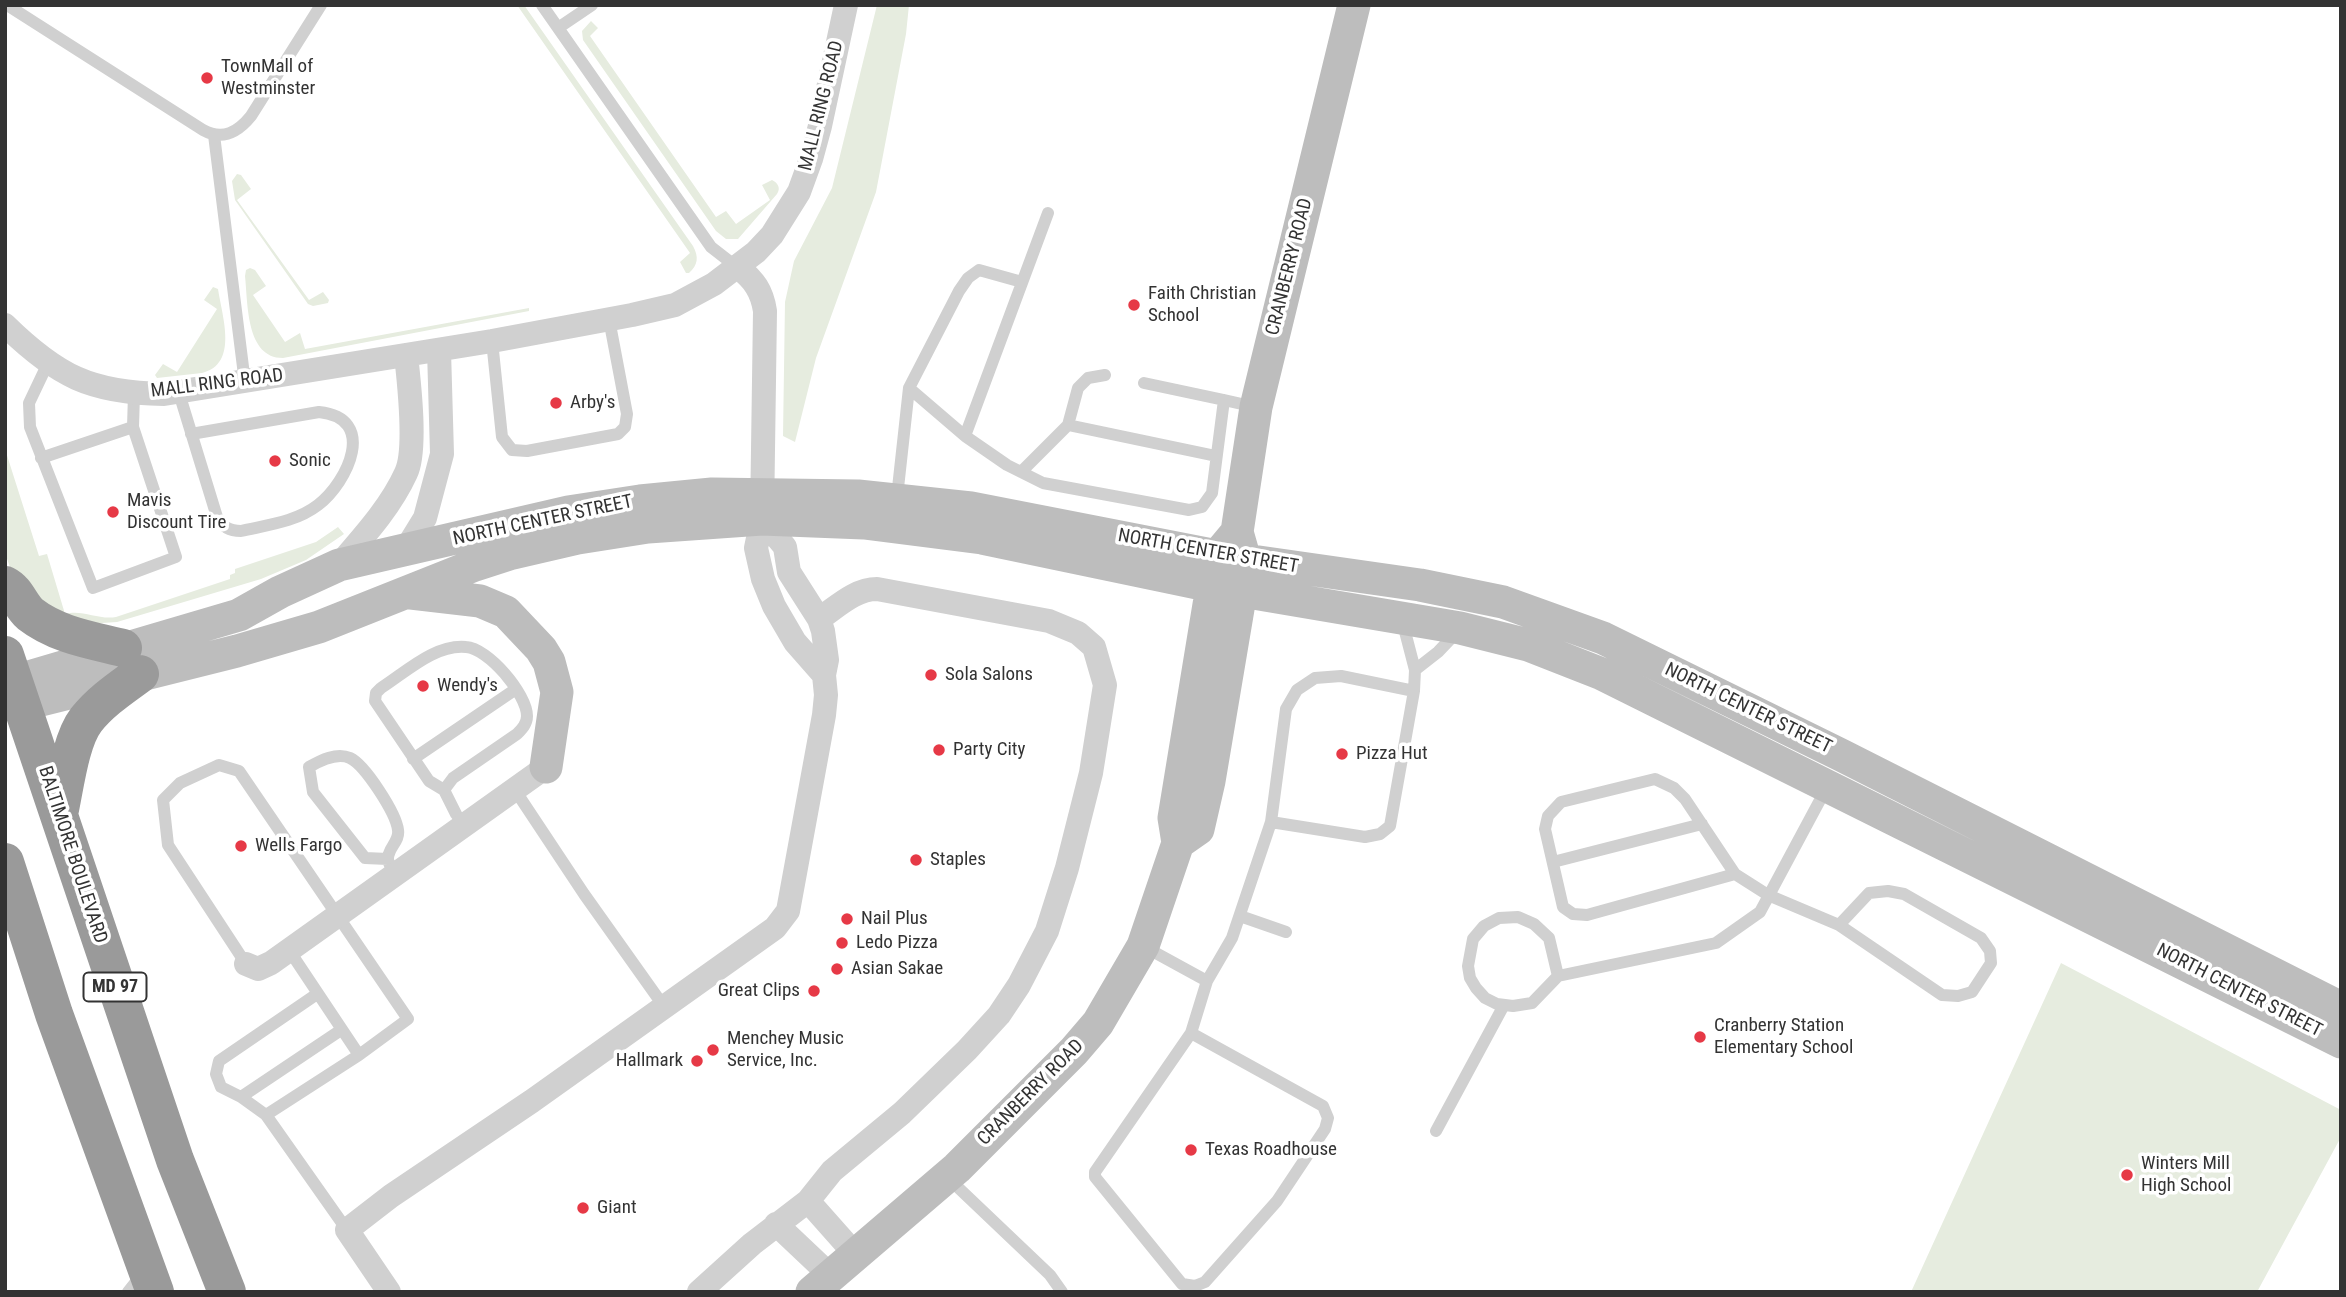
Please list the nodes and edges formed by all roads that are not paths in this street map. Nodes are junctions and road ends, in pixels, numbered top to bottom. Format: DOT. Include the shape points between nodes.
graph roads {
  1 [pos="7,5"];
  2 [pos="321,5"];
  3 [pos="542,5"];
  4 [pos="592,5"];
  5 [pos="846,5"];
  6 [pos="1354,5"];
  7 [pos="558,28"];
  8 [pos="214,135"];
  9 [pos="1048,213"];
  10 [pos="739,268"];
  11 [pos="1022,282"];
  12 [pos="609,319"];
  13 [pos="5,325"];
  14 [pos="492,341"];
  15 [pos="439,350"];
  16 [pos="406,355"];
  17 [pos="48,363"];
  18 [pos="1105,375"];
  19 [pos="245,383"];
  20 [pos="1144,383"];
  21 [pos="909,388"];
  22 [pos="179,393"];
  23 [pos="134,394"];
  24 [pos="1224,400"];
  25 [pos="1256,407"];
  26 [pos="1068,425"];
  27 [pos="133,427"];
  28 [pos="191,434"];
  29 [pos="965,436"];
  30 [pos="1216,456"];
  31 [pos="41,458"];
  32 [pos="1021,472"];
  33 [pos="896,500"];
  34 [pos="762,507"];
  35 [pos="406,549"];
  36 [pos="339,565"];
  37 [pos="1231,565"];
  38 [pos="5,584"];
  39 [pos="405,592"];
  40 [pos="819,620"];
  41 [pos="1402,620"];
  42 [pos="319,627"];
  43 [pos="1460,628"];
  44 [pos="5,655"];
  45 [pos="132,661"];
  46 [pos="1415,670"];
  47 [pos="824,675"];
  48 [pos="516,689"];
  49 [pos="1414,691"];
  50 [pos="9,695"];
  51 [pos="413,759"];
  52 [pos="547,768"];
  53 [pos="1835,770"];
  54 [pos="444,790"];
  55 [pos="514,790"];
  56 [pos="59,814"];
  57 [pos="1271,822"];
  58 [pos="1702,824"];
  59 [pos="465,825"];
  60 [pos="5,862"];
  61 [pos="1552,862"];
  62 [pos="391,867"];
  63 [pos="1735,874"];
  64 [pos="1768,895"];
  65 [pos="12,906"];
  66 [pos="336,916"];
  67 [pos="1240,916"];
  68 [pos="1839,925"];
  69 [pos="1286,932"];
  70 [pos="1143,946"];
  71 [pos="289,950"];
  72 [pos="246,964"];
  73 [pos="1558,976"];
  74 [pos="1208,981"];
  75 [pos="317,994"];
  76 [pos="1504,1005"];
  77 [pos="665,1008"];
  78 [pos="2341,1008"];
  79 [pos="265,1029"];
  80 [pos="341,1030"];
  81 [pos="1191,1033"];
  82 [pos="304,1038"];
  83 [pos="272,1041"];
  84 [pos="2341,1042"];
  85 [pos="241,1045"];
  86 [pos="312,1049"];
  87 [pos="359,1055"];
  88 [pos="249,1057"];
  89 [pos="242,1097"];
  90 [pos="266,1115"];
  91 [pos="1436,1131"];
  92 [pos="947,1176"];
  93 [pos="808,1200"];
  94 [pos="776,1224"];
  95 [pos="347,1230"];
  96 [pos="855,1254"];
  97 [pos="821,1284"];
  98 [pos="143,1285"];
  99 [pos="227,1292"];
  100 [pos="389,1292"];
  101 [pos="699,1292"];
  102 [pos="1062,1292"];
  1 -- 8 [label="lane"];
  2 -- 8 [label="lane" via="242,127 231,134"];
  3 -- 7 [label="lane"];
  4 -- 7 [label="lane"];
  5 -- 10 [label="street, MALL RING ROAD" via="820,126 799,192 772,234"];
  6 -- 25 [label="street, CRANBERRY ROAD"];
  7 -- 10 [label="lane" via="711,247"];
  8 -- 19 [label="lane"];
  9 -- 11 [label="lane"];
  10 -- 12 [label="street, MALL RING ROAD" via="675,305"];
  10 -- 34 [label="street" via="758,286 765,311"];
  11 -- 21 [label="lane" via="979,270 968,278"];
  11 -- 29 [label="lane"];
  12 -- 14 [label="street, MALL RING ROAD"];
  12 -- 14 [label="lane" via="627,414 625,428 618,434 512,450 502,437"];
  13 -- 17 [label="street, MALL RING ROAD"];
  14 -- 15 [label="street, MALL RING ROAD"];
  15 -- 16 [label="street, MALL RING ROAD"];
  15 -- 35 [label="street" via="442,454 425,517"];
  16 -- 19 [label="street, MALL RING ROAD"];
  16 -- 36 [label="street" via="411,429 407,471 377,520"];
  17 -- 23 [label="street, MALL RING ROAD" via="87,383"];
  17 -- 31 [label="lane" via="29,403 30,428"];
  18 -- 26 [label="lane" via="1087,378 1077,388"];
  19 -- 22 [label="street, MALL RING ROAD"];
  20 -- 24 [label="lane"];
  21 -- 29 [label="lane"];
  21 -- 33 [label="lane"];
  22 -- 23 [label="street, MALL RING ROAD"];
  22 -- 28 [label="lane"];
  23 -- 27 [label="lane"];
  24 -- 25 [label="lane"];
  24 -- 30 [label="lane"];
  25 -- 37 [label="street, CRANBERRY ROAD"];
  26 -- 30 [label="lane"];
  26 -- 32 [label="lane"];
  27 -- 31 [label="lane"];
  27 -- 31 [label="lane" via="176,557 93,588"];
  28 -- 28 [label="lane" via="218,517 226,528 241,531 297,519 318,505 346,471 353,444 345,420 319,412"];
  29 -- 32 [label="lane"];
  30 -- 32 [label="lane" via="1212,494 1202,507 1189,510 1043,483"];
  33 -- 34 [label="street, NORTH CENTER STREET"];
  33 -- 37 [label="street, NORTH CENTER STREET" via="971,508"];
  34 -- 35 [label="street, NORTH CENTER STREET" via="712,494 604,506"];
  34 -- 37 [label="street, NORTH CENTER STREET" via="982,538"];
  34 -- 39 [label="street, NORTH CENTER STREET" via="509,554"];
  34 -- 40 [label="street" via="785,547 789,572"];
  34 -- 47 [label="street" via="756,548 763,579 794,642"];
  35 -- 36 [label="street, NORTH CENTER STREET"];
  35 -- 42 [label="street"];
  36 -- 45 [label="street, NORTH CENTER STREET"];
  37 -- 41 [label="street, NORTH CENTER STREET"];
  37 -- 53 [label="street, NORTH CENTER STREET" via="1420,585 1503,602 1603,638"];
  37 -- 70 [label="street, CRANBERRY ROAD" via="1209,781 1198,829 1178,843"];
  38 -- 45 [label="highway" via="28,612 52,629"];
  39 -- 42 [label="street, NORTH CENTER STREET"];
  39 -- 52 [label="street" via="480,601 506,611 541,649 557,692"];
  40 -- 47 [label="street" via="827,660"];
  40 -- 93 [label="street" via="866,589 1049,621 1078,633 1094,648 1105,685 1091,773 1067,868 1047,931 1019,985 967,1051 832,1171"];
  41 -- 43 [label="street, NORTH CENTER STREET"];
  41 -- 46 [label="lane"];
  42 -- 45 [label="street, NORTH CENTER STREET" via="237,651"];
  43 -- 46 [label="lane"];
  43 -- 53 [label="street, NORTH CENTER STREET" via="1528,645"];
  44 -- 50 [label="highway, BALTIMORE BOULEVARD / MD 97"];
  45 -- 50 [label="street, NORTH CENTER STREET" via="41,700"];
  45 -- 56 [label="highway" via="109,697 86,721 73,749"];
  46 -- 49 [label="lane"];
  47 -- 77 [label="street" via="824,715 788,911 775,928"];
  48 -- 51 [label="lane"];
  48 -- 51 [label="lane" via="495,662 469,646 440,651 381,688 375,701"];
  48 -- 54 [label="lane" via="525,705 524,727 453,778"];
  49 -- 57 [label="lane" via="1341,676 1315,678 1297,690 1286,709"];
  49 -- 57 [label="lane" via="1390,825 1380,834 1365,837"];
  50 -- 56 [label="highway, BALTIMORE BOULEVARD / MD 97"];
  51 -- 54 [label="lane" via="429,781"];
  52 -- 55 [label="street"];
  53 -- 64 [label="lane"];
  53 -- 78 [label="street, NORTH CENTER STREET"];
  53 -- 84 [label="street, NORTH CENTER STREET"];
  54 -- 59 [label="lane"];
  55 -- 59 [label="street"];
  55 -- 77 [label="lane"];
  56 -- 99 [label="highway, BALTIMORE BOULEVARD / MD 97" via="175,1160"];
  57 -- 67 [label="lane"];
  58 -- 61 [label="lane"];
  58 -- 61 [label="lane" via="1674,788 1655,779 1561,802 1548,816 1545,829"];
  58 -- 63 [label="lane"];
  59 -- 62 [label="street"];
  60 -- 65 [label="highway"];
  61 -- 63 [label="lane" via="1563,907 1587,915"];
  62 -- 62 [label="lane" via="391,849 399,831 390,808 358,763 347,757 323,758 309,767 313,792 365,858"];
  62 -- 66 [label="street"];
  63 -- 64 [label="lane"];
  64 -- 68 [label="lane"];
  64 -- 73 [label="lane" via="1760,912 1716,943"];
  65 -- 98 [label="highway" via="54,1014"];
  66 -- 71 [label="street"];
  66 -- 72 [label="lane" via="239,771 219,765 180,783 163,800 169,845"];
  66 -- 87 [label="lane" via="408,1019"];
  67 -- 69 [label="lane"];
  67 -- 74 [label="lane"];
  68 -- 68 [label="lane" via="1942,995 1972,992 1991,963 1990,951 1981,938 1904,894 1870,893"];
  70 -- 74 [label="lane"];
  70 -- 92 [label="street, CRANBERRY ROAD" via="1082,1042"];
  71 -- 72 [label="street" via="258,969"];
  71 -- 75 [label="lane"];
  73 -- 76 [label="lane" via="1532,1003"];
  73 -- 76 [label="lane" via="1549,938 1534,924 1518,917 1499,918 1484,926 1473,939 1470,978 1485,998"];
  74 -- 81 [label="lane"];
  75 -- 79 [label="lane" via="292,1019"];
  75 -- 80 [label="lane"];
  76 -- 91 [label="lane"];
  77 -- 95 [label="street"];
  79 -- 83 [label="lane"];
  79 -- 85 [label="lane"];
  80 -- 86 [label="lane"];
  80 -- 87 [label="lane"];
  81 -- 81 [label="lane" via="1095,1177 1182,1284 1195,1286 1205,1282 1277,1200 1328,1118 1323,1106"];
  82 -- 86 [label="lane"];
  85 -- 88 [label="lane"];
  85 -- 89 [label="lane" via="219,1061 216,1073 221,1087"];
  86 -- 89 [label="lane" via="284,1060"];
  87 -- 90 [label="lane"];
  89 -- 90 [label="lane"];
  90 -- 95 [label="lane"];
  92 -- 96 [label="street, CRANBERRY ROAD"];
  92 -- 102 [label="lane"];
  93 -- 94 [label="street"];
  93 -- 96 [label="street"];
  94 -- 97 [label="street"];
  94 -- 101 [label="street"];
  95 -- 100 [label="street"];
  96 -- 97 [label="street, CRANBERRY ROAD"];
}
